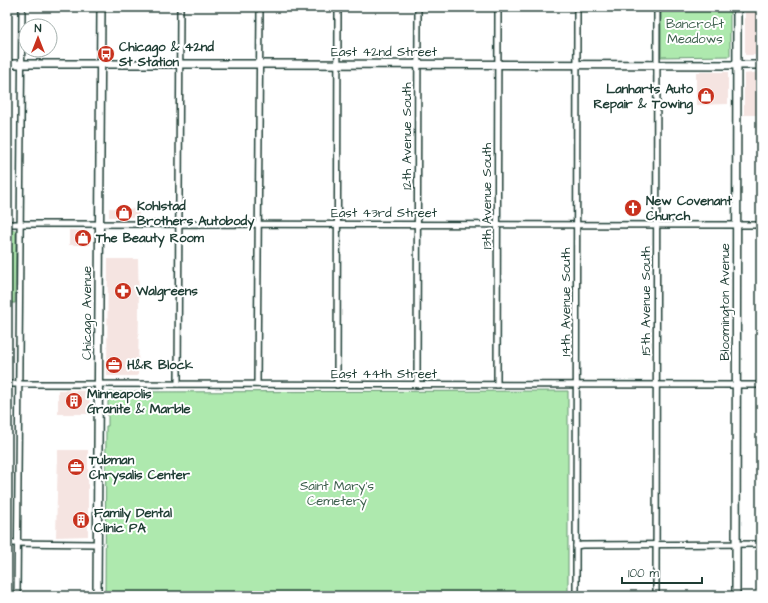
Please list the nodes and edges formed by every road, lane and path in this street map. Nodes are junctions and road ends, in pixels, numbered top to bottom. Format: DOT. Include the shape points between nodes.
graph roads {
  1 [pos="22,7"];
  2 [pos="101,7"];
  3 [pos="180,7"];
  4 [pos="260,7"];
  5 [pos="338,7"];
  6 [pos="418,7"];
  7 [pos="498,7"];
  8 [pos="577,7"];
  9 [pos="657,7"];
  10 [pos="737,7"];
  11 [pos="7,64"];
  12 [pos="22,64"];
  13 [pos="180,64"];
  14 [pos="260,64"];
  15 [pos="338,64"];
  16 [pos="101,65"];
  17 [pos="418,65"];
  18 [pos="498,65"];
  19 [pos="577,65"];
  20 [pos="657,65"];
  21 [pos="736,65"];
  22 [pos="761,65"];
  23 [pos="7,224"];
  24 [pos="21,224"];
  25 [pos="100,224"];
  26 [pos="179,224"];
  27 [pos="259,224"];
  28 [pos="338,225"];
  29 [pos="417,225"];
  30 [pos="497,225"];
  31 [pos="577,225"];
  32 [pos="657,225"];
  33 [pos="736,225"];
  34 [pos="761,225"];
  35 [pos="7,384"];
  36 [pos="18,384"];
  37 [pos="99,384"];
  38 [pos="178,384"];
  39 [pos="257,384"];
  40 [pos="337,385"];
  41 [pos="417,385"];
  42 [pos="497,385"];
  43 [pos="577,385"];
  44 [pos="656,385"];
  45 [pos="737,385"];
  46 [pos="761,385"];
  47 [pos="7,543"];
  48 [pos="17,543"];
  49 [pos="97,544"];
  50 [pos="736,544"];
  51 [pos="761,544"];
  52 [pos="656,545"];
  53 [pos="576,546"];
  54 [pos="17,596"];
  55 [pos="97,596"];
  56 [pos="576,596"];
  57 [pos="656,596"];
  58 [pos="736,596"];
  1 -- 12 [label="street"];
  2 -- 16 [label="street, Chicago Avenue"];
  3 -- 13 [label="street"];
  4 -- 14 [label="street"];
  5 -- 15 [label="street"];
  6 -- 17 [label="street, 12th Avenue South"];
  7 -- 18 [label="street, 13th Avenue South"];
  8 -- 19 [label="street, 14th Avenue South"];
  9 -- 20 [label="street, 15th Avenue South"];
  10 -- 21 [label="street, Bloomington Avenue"];
  11 -- 12 [label="street, East 42nd Street"];
  12 -- 16 [label="street, East 42nd Street"];
  12 -- 24 [label="street"];
  13 -- 14 [label="street, East 42nd Street"];
  13 -- 16 [label="street, East 42nd Street"];
  13 -- 26 [label="street"];
  14 -- 15 [label="street, East 42nd Street"];
  14 -- 27 [label="street"];
  15 -- 17 [label="street, East 42nd Street"];
  15 -- 28 [label="street"];
  16 -- 25 [label="street, Chicago Avenue"];
  17 -- 18 [label="street, East 42nd Street"];
  17 -- 29 [label="street, 12th Avenue South"];
  18 -- 19 [label="street, East 42nd Street"];
  18 -- 30 [label="street, 13th Avenue South"];
  19 -- 20 [label="street, East 42nd Street"];
  19 -- 31 [label="street, 14th Avenue South"];
  20 -- 21 [label="street, East 42nd Street"];
  20 -- 32 [label="street, 15th Avenue South"];
  21 -- 22 [label="street, East 42nd Street"];
  21 -- 33 [label="street, Bloomington Avenue"];
  23 -- 24 [label="street, East 43rd Street"];
  24 -- 25 [label="street, East 43rd Street"];
  24 -- 36 [label="street"];
  25 -- 26 [label="street, East 43rd Street"];
  25 -- 37 [label="street, Chicago Avenue"];
  26 -- 27 [label="street, East 43rd Street"];
  26 -- 38 [label="street"];
  27 -- 28 [label="street, East 43rd Street"];
  27 -- 39 [label="street"];
  28 -- 29 [label="street, East 43rd Street"];
  28 -- 40 [label="street"];
  29 -- 30 [label="street, East 43rd Street"];
  29 -- 41 [label="street, 12th Avenue South"];
  30 -- 31 [label="street, East 43rd Street"];
  30 -- 42 [label="street, 13th Avenue South"];
  31 -- 32 [label="street, East 43rd Street"];
  31 -- 43 [label="street, 14th Avenue South"];
  32 -- 33 [label="street, East 43rd Street"];
  32 -- 44 [label="street, 15th Avenue South"];
  33 -- 34 [label="street, East 43rd Street"];
  33 -- 45 [label="street, Bloomington Avenue"];
  35 -- 36 [label="street, East 44th Street"];
  36 -- 37 [label="street, East 44th Street"];
  36 -- 48 [label="street"];
  37 -- 38 [label="street, East 44th Street"];
  37 -- 49 [label="street, Chicago Avenue"];
  38 -- 39 [label="street, East 44th Street"];
  39 -- 40 [label="street, East 44th Street"];
  40 -- 41 [label="street, East 44th Street"];
  41 -- 42 [label="street, East 44th Street"];
  42 -- 43 [label="street, East 44th Street"];
  43 -- 44 [label="street, East 44th Street"];
  43 -- 53 [label="street, 14th Avenue South"];
  44 -- 45 [label="street, East 44th Street"];
  44 -- 52 [label="street, 15th Avenue South"];
  45 -- 46 [label="street, East 44th Street"];
  45 -- 50 [label="street, Bloomington Avenue"];
  47 -- 48 [label="street"];
  48 -- 49 [label="street"];
  48 -- 54 [label="street"];
  49 -- 55 [label="street, Chicago Avenue"];
  50 -- 51 [label="street"];
  50 -- 52 [label="street"];
  50 -- 58 [label="street, Bloomington Avenue"];
  52 -- 53 [label="street"];
  52 -- 57 [label="street, 15th Avenue South"];
  53 -- 56 [label="street, 14th Avenue South"];
}
